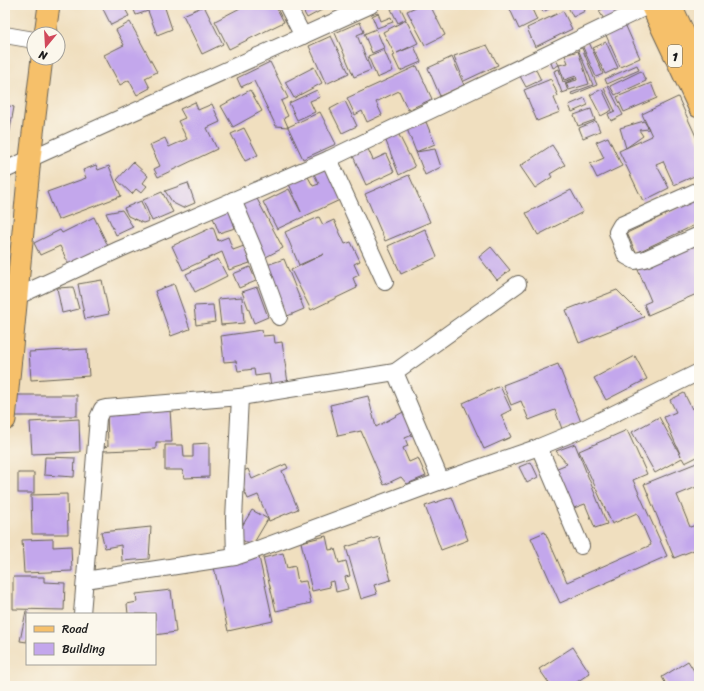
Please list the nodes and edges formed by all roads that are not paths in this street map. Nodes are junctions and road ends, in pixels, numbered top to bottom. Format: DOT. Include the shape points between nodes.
graph roads {
  1 [pos="48,5"];
  2 [pos="287,5"];
  3 [pos="371,5"];
  4 [pos="651,5"];
  5 [pos="671,5"];
  6 [pos="46,26"];
  7 [pos="5,35"];
  8 [pos="303,36"];
  9 [pos="26,39"];
  10 [pos="41,66"];
  11 [pos="699,66"];
  12 [pos="699,107"];
  13 [pos="30,158"];
  14 [pos="329,158"];
  15 [pos="5,170"];
  16 [pos="699,190"];
  17 [pos="233,200"];
  18 [pos="699,234"];
  19 [pos="385,282"];
  20 [pos="518,284"];
  21 [pos="11,299"];
  22 [pos="279,317"];
  23 [pos="395,372"];
  24 [pos="699,372"];
  25 [pos="240,397"];
  26 [pos="5,420"];
  27 [pos="538,447"];
  28 [pos="441,481"];
  29 [pos="581,546"];
  30 [pos="235,557"];
  31 [pos="85,580"];
  32 [pos="82,613"];
  1 -- 6 [label="main road"];
  2 -- 8 [label="street"];
  3 -- 8 [label="street"];
  4 -- 12 [label="main road, 1"];
  4 -- 14 [label="street"];
  5 -- 11 [label="main road, 1"];
  7 -- 9 [label="street"];
  8 -- 13 [label="street"];
  10 -- 13 [label="main road"];
  13 -- 15 [label="street"];
  13 -- 21 [label="main road"];
  14 -- 17 [label="street"];
  14 -- 19 [label="street"];
  16 -- 18 [label="street" via="621,225 617,232 626,256 635,261"];
  17 -- 21 [label="street"];
  17 -- 22 [label="street"];
  20 -- 23 [label="street"];
  21 -- 26 [label="main road"];
  23 -- 25 [label="street"];
  23 -- 28 [label="street"];
  24 -- 27 [label="street" via="585,428"];
  25 -- 30 [label="street" via="234,519"];
  25 -- 31 [label="street" via="102,409 98,418"];
  27 -- 28 [label="street"];
  27 -- 29 [label="street"];
  28 -- 30 [label="street"];
  30 -- 31 [label="street"];
  31 -- 32 [label="street"];
}
